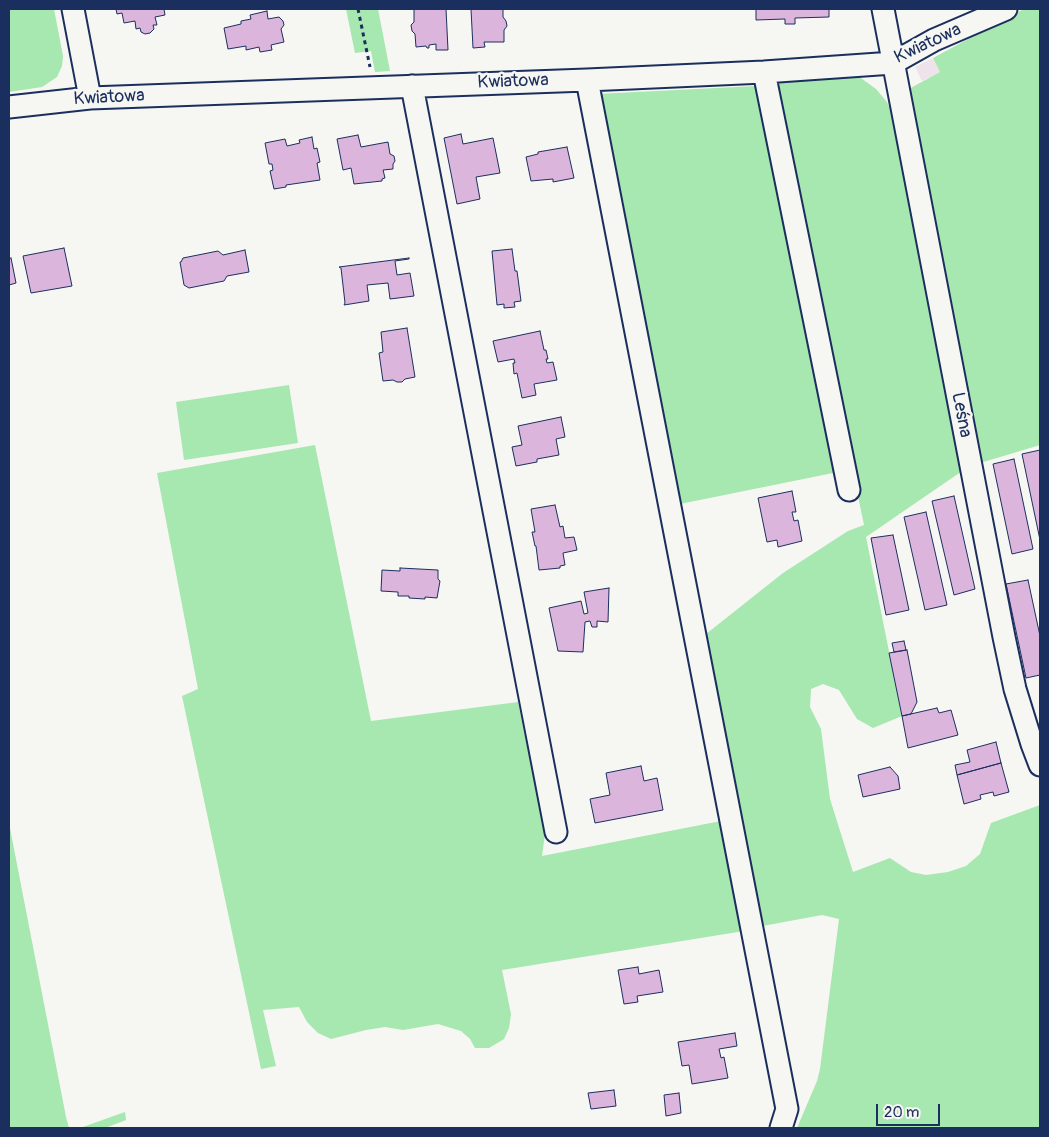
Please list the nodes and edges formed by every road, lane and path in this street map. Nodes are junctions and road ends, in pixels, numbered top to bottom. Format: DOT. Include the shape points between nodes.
graph roads {
  1 [pos="73,9"];
  2 [pos="358,9"];
  3 [pos="883,9"];
  4 [pos="1006,9"];
  5 [pos="893,63"];
  6 [pos="764,72"];
  7 [pos="587,80"];
  8 [pos="412,86"];
  9 [pos="374,87"];
  10 [pos="90,98"];
  11 [pos="9,107"];
  12 [pos="849,490"];
  13 [pos="1040,765"];
  14 [pos="556,832"];
  15 [pos="781,1128"];
  1 -- 10 [label="street"];
  2 -- 9 [label="path"];
  3 -- 5 [label="street, Leśna"];
  4 -- 5 [label="street, Kwiatowa" via="934,40"];
  5 -- 6 [label="street, Kwiatowa"];
  5 -- 13 [label="street, Leśna" via="1004,637 1016,689"];
  6 -- 7 [label="street, Kwiatowa"];
  6 -- 12 [label="street"];
  7 -- 8 [label="street, Kwiatowa"];
  7 -- 15 [label="street" via="787,1109"];
  8 -- 9 [label="street, Kwiatowa"];
  8 -- 14 [label="street"];
  9 -- 10 [label="street, Kwiatowa"];
  10 -- 11 [label="street, Kwiatowa"];
}
